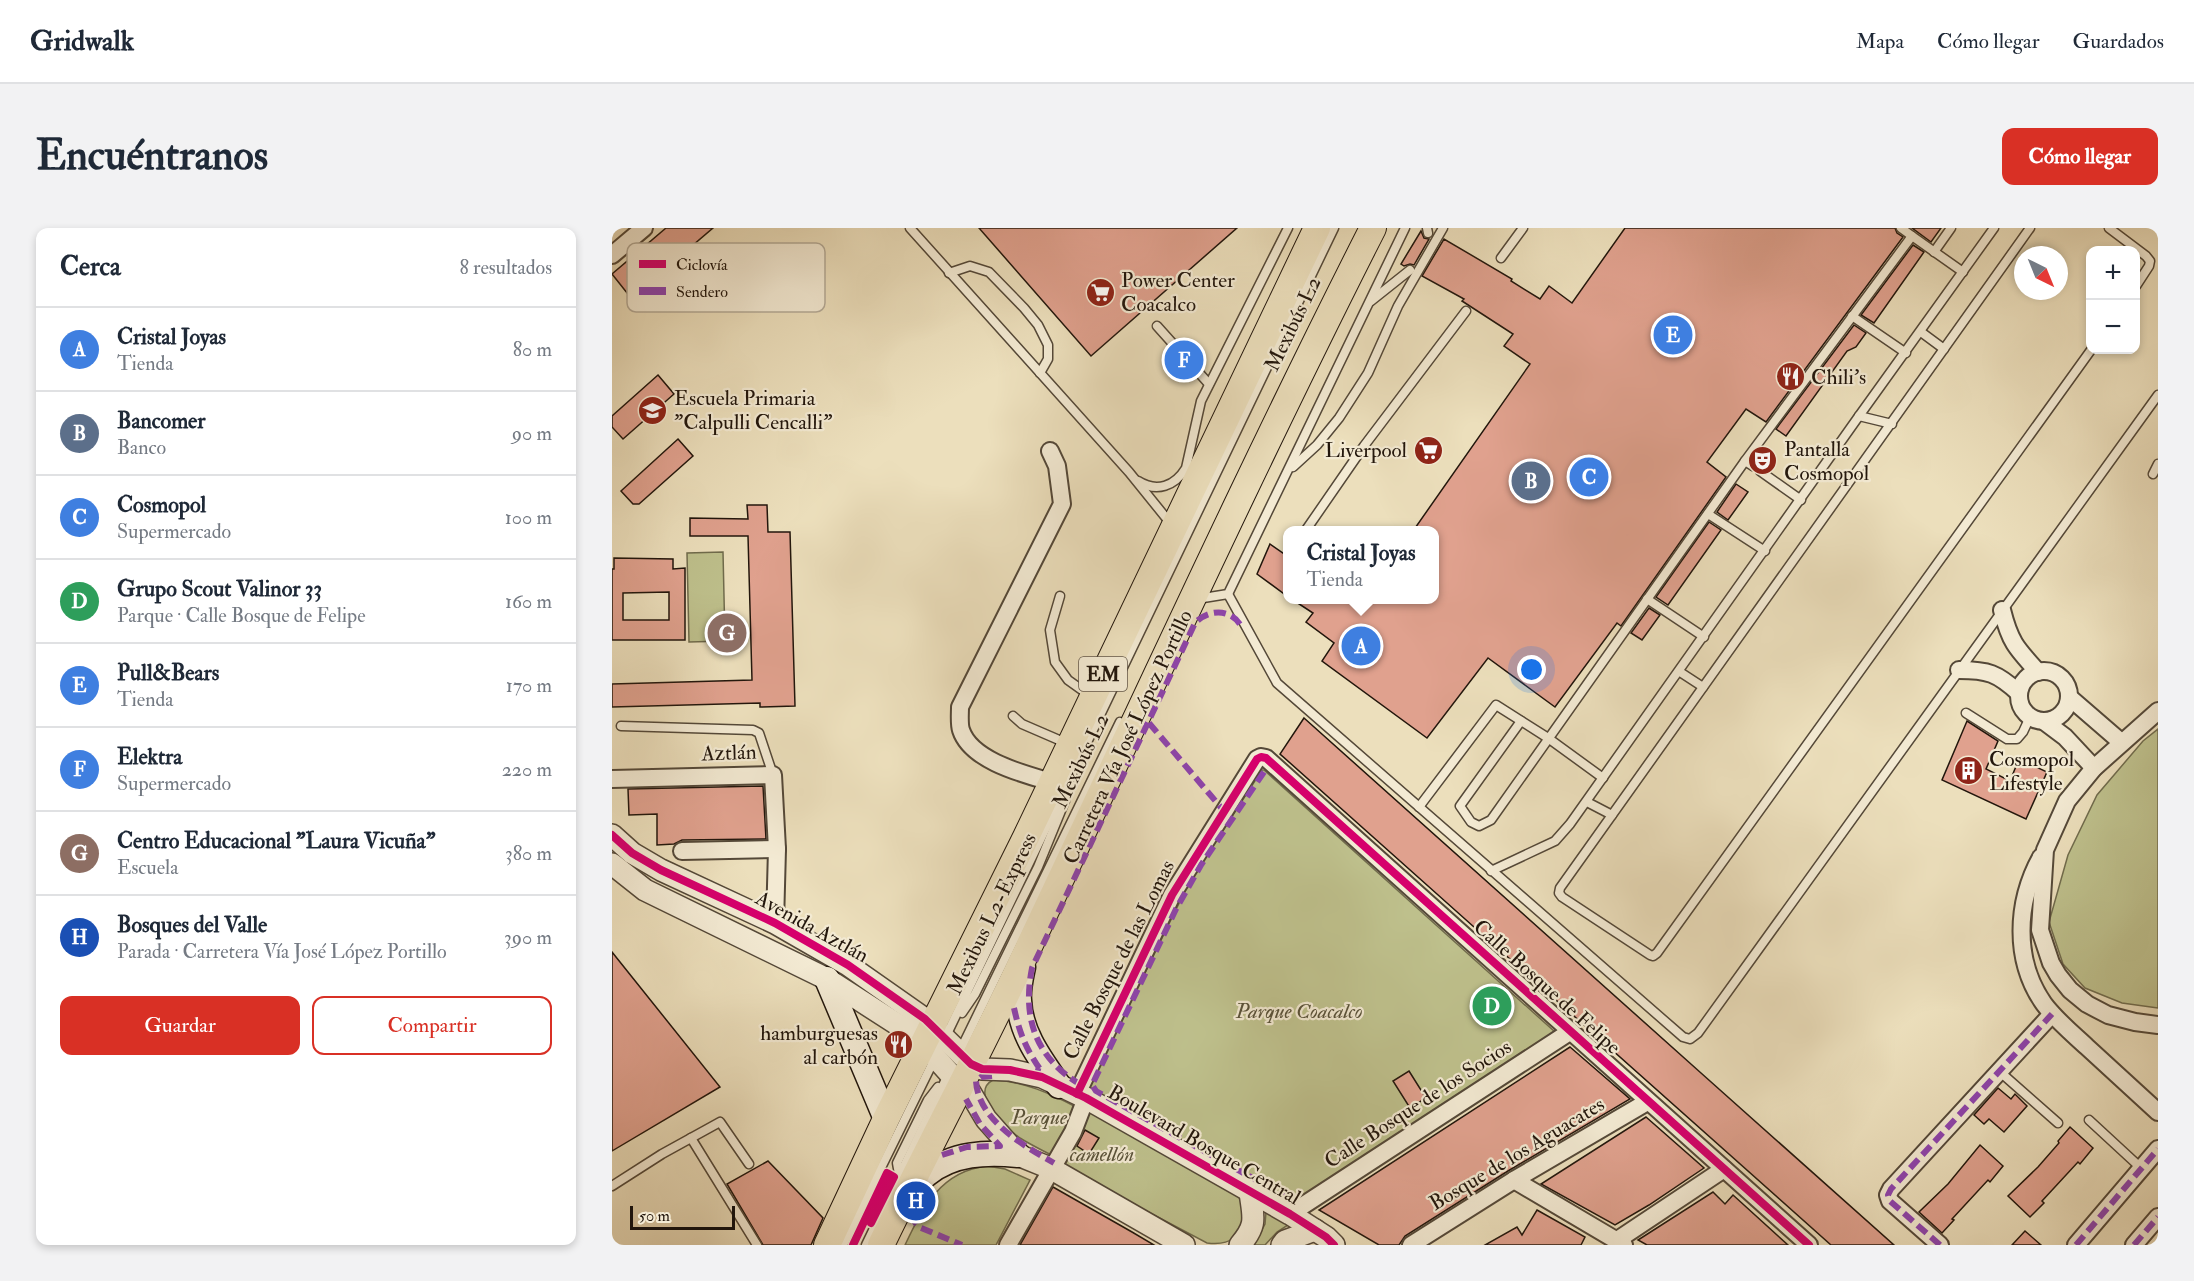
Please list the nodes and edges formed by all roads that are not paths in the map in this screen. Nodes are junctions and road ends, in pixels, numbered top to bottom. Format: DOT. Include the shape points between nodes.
graph roads {
  1 [pos="644,228"];
  2 [pos="910,228"];
  3 [pos="1288,228"];
  4 [pos="1317,228"];
  5 [pos="1334,228"];
  6 [pos="1373,228"];
  7 [pos="1404,228"];
  8 [pos="1443,228"];
  9 [pos="1523,228"];
  10 [pos="1900,228"];
  11 [pos="1951,228"];
  12 [pos="1994,228"];
  13 [pos="2030,228"];
  14 [pos="2109,228"];
  15 [pos="1911,236"];
  16 [pos="2131,246"];
  17 [pos="1934,252"];
  18 [pos="2140,253"];
  19 [pos="612,255"];
  20 [pos="1501,258"];
  21 [pos="1410,270"];
  22 [pos="1963,272"];
  23 [pos="949,273"];
  24 [pos="2140,280"];
  25 [pos="1368,303"];
  26 [pos="1466,311"];
  27 [pos="1852,316"];
  28 [pos="1157,326"];
  29 [pos="1921,332"];
  30 [pos="1944,349"];
  31 [pos="1906,353"];
  32 [pos="2088,354"];
  33 [pos="1040,373"];
  34 [pos="1209,384"];
  35 [pos="2158,395"];
  36 [pos="1859,416"];
  37 [pos="1892,424"];
  38 [pos="1050,451"];
  39 [pos="2158,464"];
  40 [pos="1753,466"];
  41 [pos="1192,469"];
  42 [pos="1288,471"];
  43 [pos="2154,474"];
  44 [pos="1135,480"];
  45 [pos="1801,500"];
  46 [pos="1708,514"];
  47 [pos="1309,526"];
  48 [pos="1173,527"];
  49 [pos="1765,551"];
  50 [pos="1228,594"];
  51 [pos="1060,596"];
  52 [pos="1647,599"];
  53 [pos="1192,600"];
  54 [pos="2002,610"];
  55 [pos="1704,637"];
  56 [pos="1959,670"];
  57 [pos="1680,672"];
  58 [pos="2038,672"];
  59 [pos="1703,687"];
  60 [pos="2019,693"];
  61 [pos="1092,697"];
  62 [pos="2069,697"];
  63 [pos="2158,711"];
  64 [pos="1966,713"];
  65 [pos="1125,714"];
  66 [pos="1013,716"];
  67 [pos="2037,719"];
  68 [pos="1521,721"];
  69 [pos="621,726"];
  70 [pos="1548,738"];
  71 [pos="1080,741"];
  72 [pos="2121,742"];
  73 [pos="1262,757"];
  74 [pos="2094,768"];
  75 [pos="773,775"];
  76 [pos="1603,778"];
  77 [pos="612,779"];
  78 [pos="1052,782"];
  79 [pos="1587,802"];
  80 [pos="1419,807"];
  81 [pos="1612,815"];
  82 [pos="612,835"];
  83 [pos="777,849"];
  84 [pos="2045,850"];
  85 [pos="682,851"];
  86 [pos="612,864"];
  87 [pos="1491,871"];
  88 [pos="774,923"];
  89 [pos="1023,959"];
  90 [pos="833,969"];
  91 [pos="2052,1014"];
  92 [pos="2158,1025"];
  93 [pos="1571,1031"];
  94 [pos="951,1056"];
  95 [pos="1999,1071"];
  96 [pos="1074,1093"];
  97 [pos="1647,1102"];
  98 [pos="2158,1112"];
  99 [pos="886,1119"];
  100 [pos="2089,1120"];
  101 [pos="2058,1123"];
  102 [pos="691,1138"];
  103 [pos="2158,1149"];
  104 [pos="1018,1155"];
  105 [pos="749,1164"];
  106 [pos="1050,1168"];
  107 [pos="2141,1168"];
  108 [pos="1724,1169"];
  109 [pos="1514,1180"];
  110 [pos="612,1186"];
  111 [pos="1250,1192"];
  112 [pos="898,1211"];
  113 [pos="1290,1214"];
  114 [pos="2158,1217"];
  115 [pos="1329,1239"];
  116 [pos="831,1240"];
  117 [pos="1620,1243"];
  118 [pos="757,1245"];
  119 [pos="866,1245"];
  120 [pos="882,1245"];
  121 [pos="1008,1245"];
  122 [pos="1184,1245"];
  123 [pos="1240,1245"];
  124 [pos="1281,1245"];
  125 [pos="1411,1245"];
  126 [pos="1809,1245"];
  127 [pos="1940,1245"];
  128 [pos="2076,1245"];
  129 [pos="2134,1245"];
  1 -- 19 [label="street"];
  2 -- 23 [label="lane"];
  3 -- 34 [label="lane"];
  4 -- 41 [label="main road, Carretera Vía José López Portillo / EM"];
  5 -- 71 [label="lane, Mexibús L2"];
  6 -- 53 [label="main road, Carretera Vía José López Portillo / EM"];
  7 -- 25 [label="lane"];
  8 -- 42 [label="lane" via="1398,306 1368,373 1317,445"];
  9 -- 20 [label="lane"];
  10 -- 15 [label="lane"];
  11 -- 17 [label="lane"];
  12 -- 22 [label="lane"];
  13 -- 30 [label="lane"];
  14 -- 16 [label="lane"];
  15 -- 17 [label="lane"];
  15 -- 27 [label="lane"];
  17 -- 22 [label="lane"];
  18 -- 24 [label="lane" via="2150,261"];
  21 -- 25 [label="lane"];
  22 -- 29 [label="lane"];
  23 -- 33 [label="lane"];
  23 -- 33 [label="lane" via="970,266 989,272 1024,308 1048,345 1048,359"];
  25 -- 42 [label="lane"];
  26 -- 47 [label="lane"];
  27 -- 31 [label="lane"];
  27 -- 40 [label="lane"];
  28 -- 34 [label="lane"];
  29 -- 30 [label="lane"];
  29 -- 31 [label="lane"];
  30 -- 37 [label="lane"];
  31 -- 36 [label="lane"];
  32 -- 81 [label="lane" via="1653,956 1559,893"];
  33 -- 44 [label="lane"];
  34 -- 41 [label="lane" via="1201,400"];
  35 -- 54 [label="lane"];
  36 -- 37 [label="lane"];
  36 -- 45 [label="lane"];
  37 -- 59 [label="lane" via="1832,502"];
  38 -- 78 [label="street" via="1057,466 1062,504 960,707 960,730 972,747 1006,768"];
  39 -- 43 [label="lane"];
  40 -- 45 [label="lane"];
  40 -- 46 [label="lane"];
  41 -- 44 [label="lane" via="1186,468 1181,477 1164,487 1154,488"];
  41 -- 48 [label="main road, Carretera Vía José López Portillo / EM"];
  42 -- 50 [label="lane"];
  44 -- 48 [label="lane"];
  45 -- 49 [label="lane"];
  46 -- 49 [label="lane"];
  46 -- 52 [label="lane"];
  48 -- 61 [label="main road, Carretera Vía José López Portillo / EM"];
  49 -- 55 [label="lane"];
  50 -- 53 [label="lane"];
  50 -- 80 [label="lane" via="1277,683"];
  51 -- 61 [label="lane" via="1050,630 1055,662 1068,680"];
  52 -- 55 [label="lane"];
  52 -- 70 [label="lane"];
  53 -- 89 [label="main road, Carretera Vía José López Portillo / EM"];
  54 -- 56 [label="lane"];
  54 -- 58 [label="street" via="2013,644"];
  55 -- 57 [label="lane"];
  56 -- 60 [label="street" via="1992,672"];
  56 -- 87 [label="lane" via="1690,1039"];
  57 -- 59 [label="lane"];
  57 -- 76 [label="lane"];
  58 -- 60 [label="street" via="2024,681"];
  58 -- 62 [label="street" via="2061,678"];
  59 -- 81 [label="lane"];
  60 -- 67 [label="street" via="2020,704"];
  61 -- 71 [label="main road, Carretera Vía José López Portillo / EM"];
  62 -- 67 [label="street" via="2060,716"];
  62 -- 72 [label="street"];
  63 -- 72 [label="street"];
  64 -- 67 [label="lane" via="2007,739 2017,739"];
  65 -- 94 [label="lane, Mexibús L2"];
  66 -- 71 [label="lane" via="1028,727"];
  67 -- 74 [label="street" via="2065,738"];
  68 -- 70 [label="lane"];
  68 -- 70 [label="lane" via="1460,806 1471,822 1479,826 1491,820"];
  68 -- 80 [label="lane" via="1501,706 1492,708"];
  69 -- 75 [label="lane" via="753,730 759,733"];
  70 -- 76 [label="lane"];
  71 -- 78 [label="main road, Carretera Vía José López Portillo / EM"];
  71 -- 94 [label="lane, Mexibús L2"];
  72 -- 74 [label="street"];
  73 -- 93 [label="street, Calle Bosque de Felipe"];
  73 -- 96 [label="street, Calle Bosque de las Lomas" via="1257,759 1172,895"];
  74 -- 84 [label="street" via="2067,801"];
  75 -- 77 [label="street, Aztlán"];
  75 -- 83 [label="street, Aztlán"];
  76 -- 79 [label="lane"];
  78 -- 94 [label="main road, Carretera Vía José López Portillo / EM"];
  79 -- 81 [label="lane"];
  79 -- 87 [label="lane" via="1555,841"];
  80 -- 87 [label="lane"];
  82 -- 88 [label="street, Avenida Aztlán" via="632,854 661,870"];
  83 -- 85 [label="street"];
  83 -- 88 [label="street, Aztlán"];
  84 -- 91 [label="street" via="2023,904 2022,933 2023,953 2034,988"];
  84 -- 92 [label="street" via="2040,930 2058,975 2087,1004 2108,1015"];
  86 -- 90 [label="street, Avenida Aztlán" via="645,890"];
  88 -- 90 [label="street, Avenida Aztlán"];
  89 -- 94 [label="main road, Carretera Vía José López Portillo / EM"];
  89 -- 96 [label="main road" via="1018,1000 1030,1041"];
  90 -- 94 [label="street, Avenida Aztlán"];
  90 -- 99 [label="main road"];
  91 -- 95 [label="street"];
  91 -- 98 [label="street"];
  93 -- 97 [label="street, Calle Bosque de Felipe"];
  93 -- 113 [label="street, Calle Bosque de los Socios"];
  94 -- 96 [label="street, Boulevard Bosque Central" via="1042,1077"];
  94 -- 99 [label="main road, Carretera Vía José López Portillo / EM"];
  94 -- 104 [label="street" via="986,1119"];
  94 -- 112 [label="main road, Carretera Vía José López Portillo / EM"];
  94 -- 116 [label="lane, Mexibús L2"];
  94 -- 119 [label="lane, Mexibús L2"];
  95 -- 101 [label="lane"];
  95 -- 127 [label="street" via="1888,1195"];
  96 -- 106 [label="street, Calle Bosque de las Lomas" via="1073,1132"];
  96 -- 111 [label="street, Boulevard Bosque Central"];
  97 -- 108 [label="street, Calle Bosque de Felipe"];
  97 -- 109 [label="street, Bosque de los Aguacates"];
  99 -- 116 [label="main road, Carretera Vía José López Portillo / EM"];
  100 -- 107 [label="lane"];
  102 -- 105 [label="lane" via="720,1122"];
  102 -- 110 [label="lane"];
  102 -- 118 [label="lane"];
  103 -- 107 [label="street"];
  104 -- 106 [label="street"];
  104 -- 112 [label="main road" via="982,1153 940,1165 925,1175"];
  106 -- 121 [label="street, Calle Bosque de las Lomas"];
  106 -- 122 [label="street"];
  107 -- 128 [label="street"];
  108 -- 117 [label="street"];
  108 -- 126 [label="street, Calle Bosque de Felipe"];
  109 -- 117 [label="street"];
  109 -- 125 [label="street, Bosque de los Aguacates"];
  111 -- 113 [label="street, Boulevard Bosque Central"];
  111 -- 123 [label="street" via="1254,1222"];
  112 -- 120 [label="main road, Carretera Vía José López Portillo / EM"];
  113 -- 115 [label="street, Boulevard Bosque Central"];
  114 -- 129 [label="street"];
  115 -- 124 [label="street" via="1285,1241"];
}
